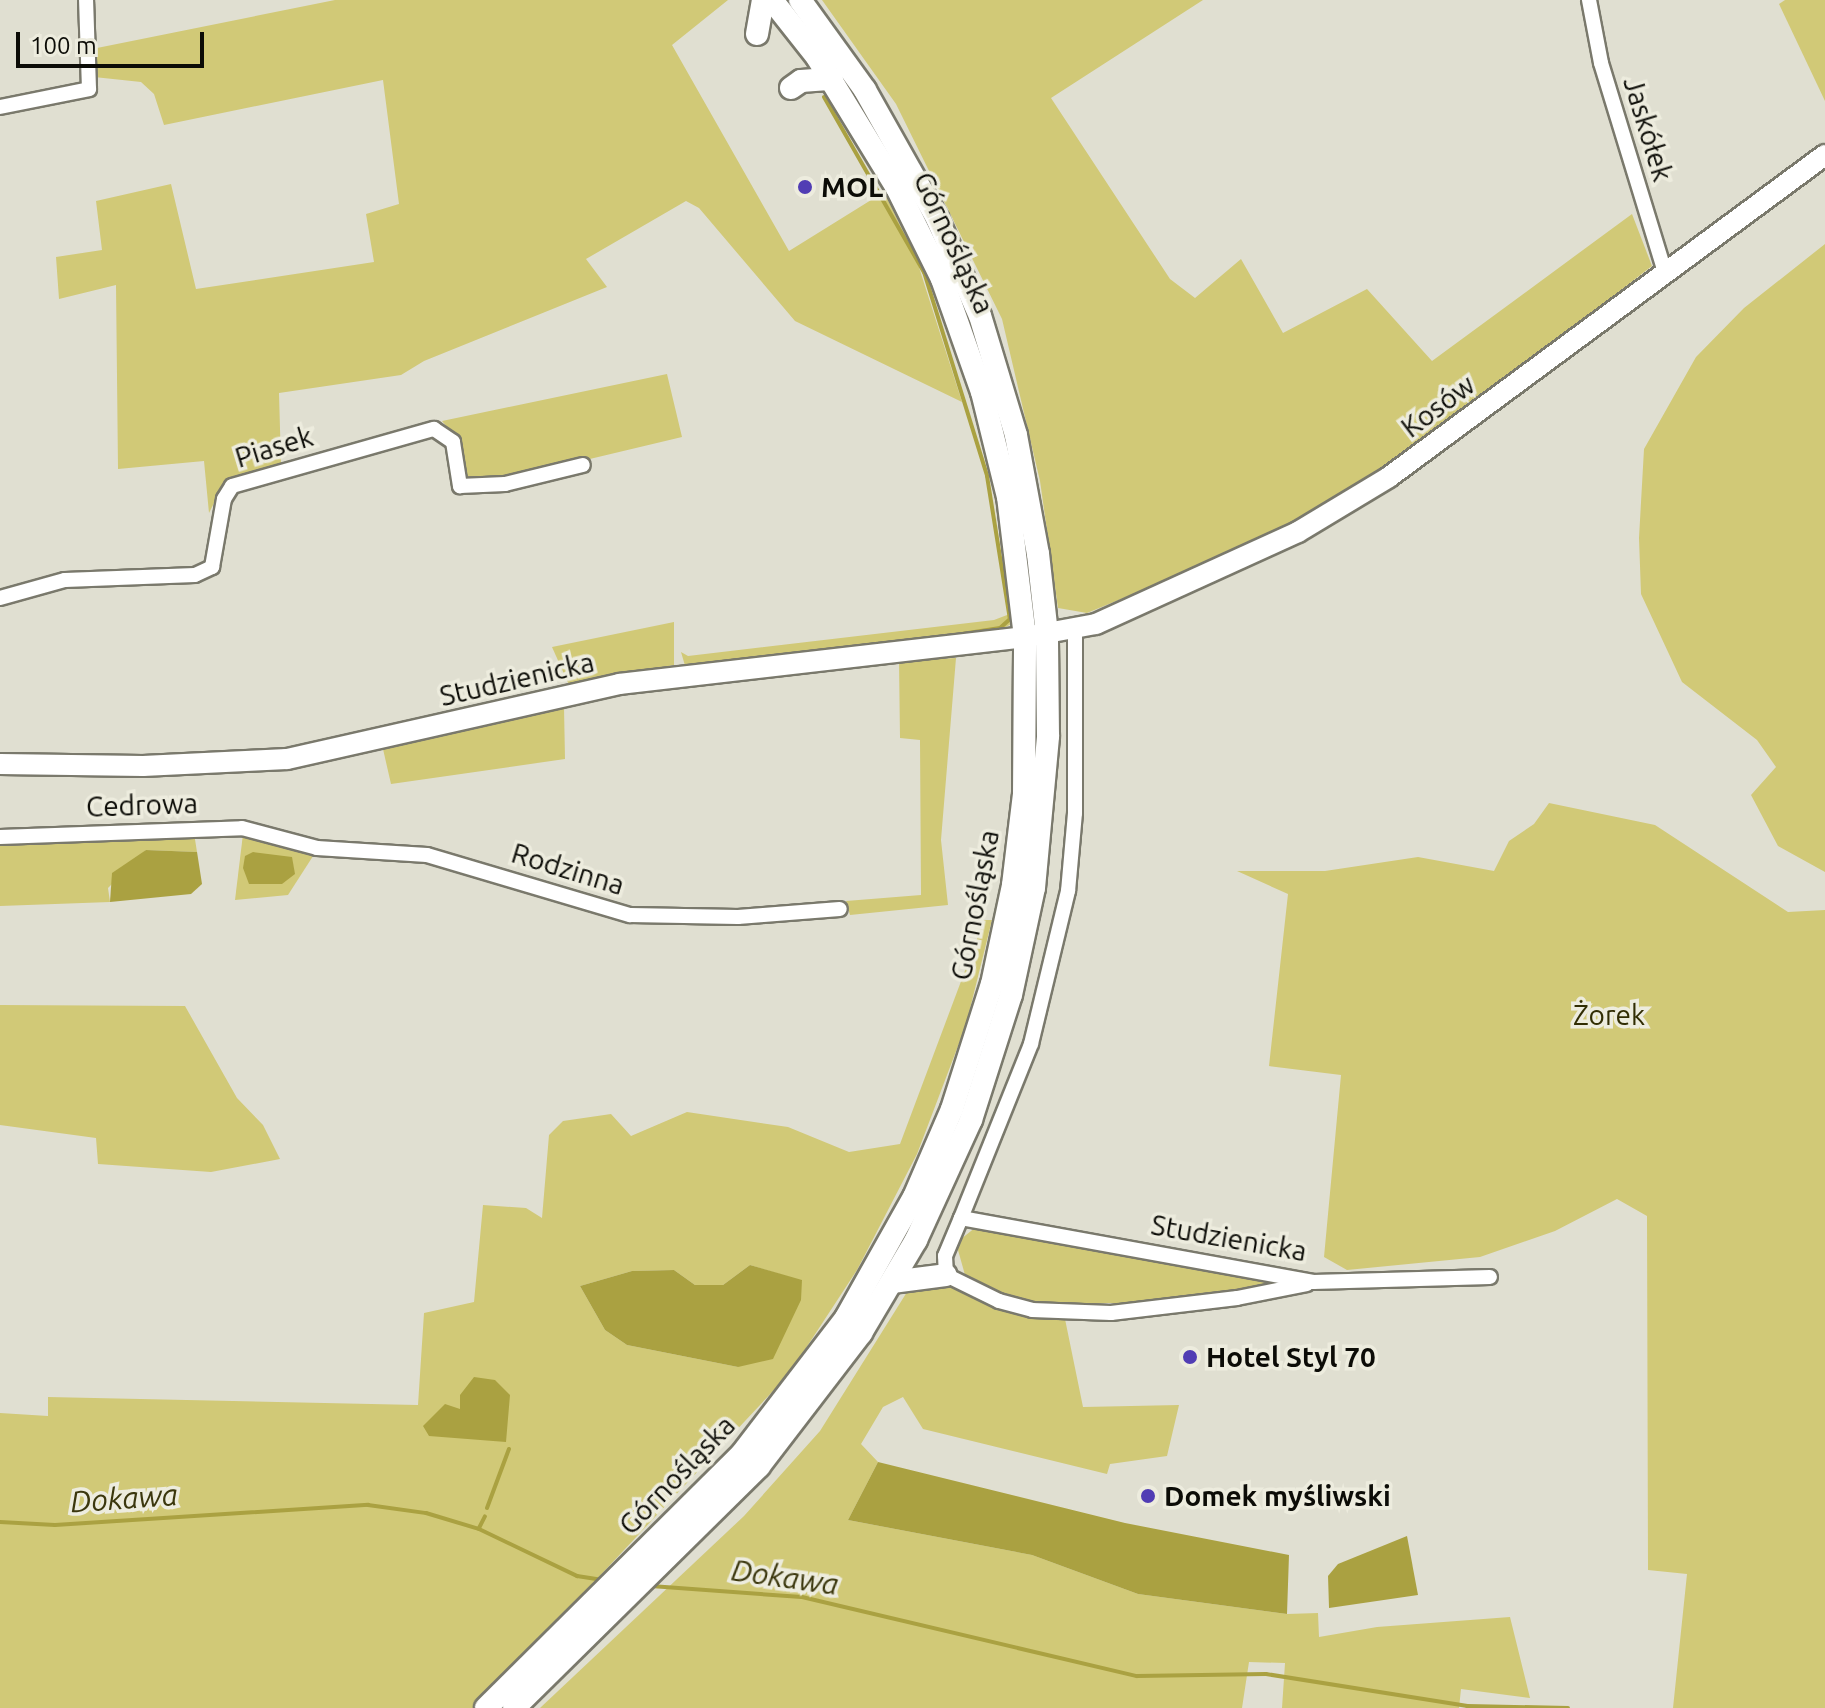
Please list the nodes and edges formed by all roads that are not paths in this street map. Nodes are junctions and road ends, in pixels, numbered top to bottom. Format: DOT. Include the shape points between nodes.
graph roads {
  1 [pos="86,0"];
  2 [pos="763,0"];
  3 [pos="772,0"];
  4 [pos="800,0"];
  5 [pos="1589,0"];
  6 [pos="757,34"];
  7 [pos="832,79"];
  8 [pos="791,88"];
  9 [pos="0,107"];
  10 [pos="1825,155"];
  11 [pos="1665,272"];
  12 [pos="583,465"];
  13 [pos="0,598"];
  14 [pos="1075,630"];
  15 [pos="1036,636"];
  16 [pos="0,764"];
  17 [pos="0,837"];
  18 [pos="285,839"];
  19 [pos="840,909"];
  20 [pos="961,1218"];
  21 [pos="946,1275"];
  22 [pos="1490,1277"];
  23 [pos="892,1282"];
  24 [pos="1313,1282"];
  25 [pos="640,1571"];
  26 [pos="486,1708"];
  27 [pos="514,1708"];
  1 -- 9 [label="street" via="89,89"];
  2 -- 6 [label="main road"];
  3 -- 7 [label="main road, Górnośląska"];
  4 -- 15 [label="main road, Górnośląska" via="885,122 969,289 1016,435"];
  5 -- 11 [label="street, Jaskółek" via="1601,63"];
  7 -- 8 [label="main road" via="801,81"];
  7 -- 15 [label="main road, Górnośląska" via="903,199 962,330 1008,497"];
  10 -- 11 [label="street, Kosów"];
  11 -- 14 [label="street, Kosów" via="1340,508 1257,551"];
  12 -- 13 [label="street, Piasek" via="505,484 460,486 453,442 434,429 232,486 224,499 212,567 195,575 65,580"];
  14 -- 15 [label="street, Kosów"];
  14 -- 20 [label="street" via="1075,813 1068,891 1031,1044"];
  15 -- 16 [label="street, Studzienicka" via="619,684 287,759 158,766"];
  15 -- 23 [label="main road, Górnośląska" via="1045,797 1034,888 1011,995 959,1148"];
  15 -- 25 [label="main road, Górnośląska" via="1013,885 979,1029 932,1156 887,1247 811,1370"];
  17 -- 18 [label="street, Cedrowa" via="242,828"];
  18 -- 19 [label="street, Rodzinna" via="317,848 427,855 630,915 726,917"];
  20 -- 21 [label="street" via="945,1256"];
  20 -- 24 [label="street, Studzienicka"];
  21 -- 23 [label="main road"];
  21 -- 24 [label="street" via="999,1301 1067,1314 1237,1298"];
  22 -- 24 [label="street, Studzienicka"];
  23 -- 25 [label="main road, Górnośląska" via="802,1416"];
  25 -- 26 [label="main road, Górnośląska" via="597,1598"];
  25 -- 27 [label="main road, Górnośląska" via="620,1604"];
}
